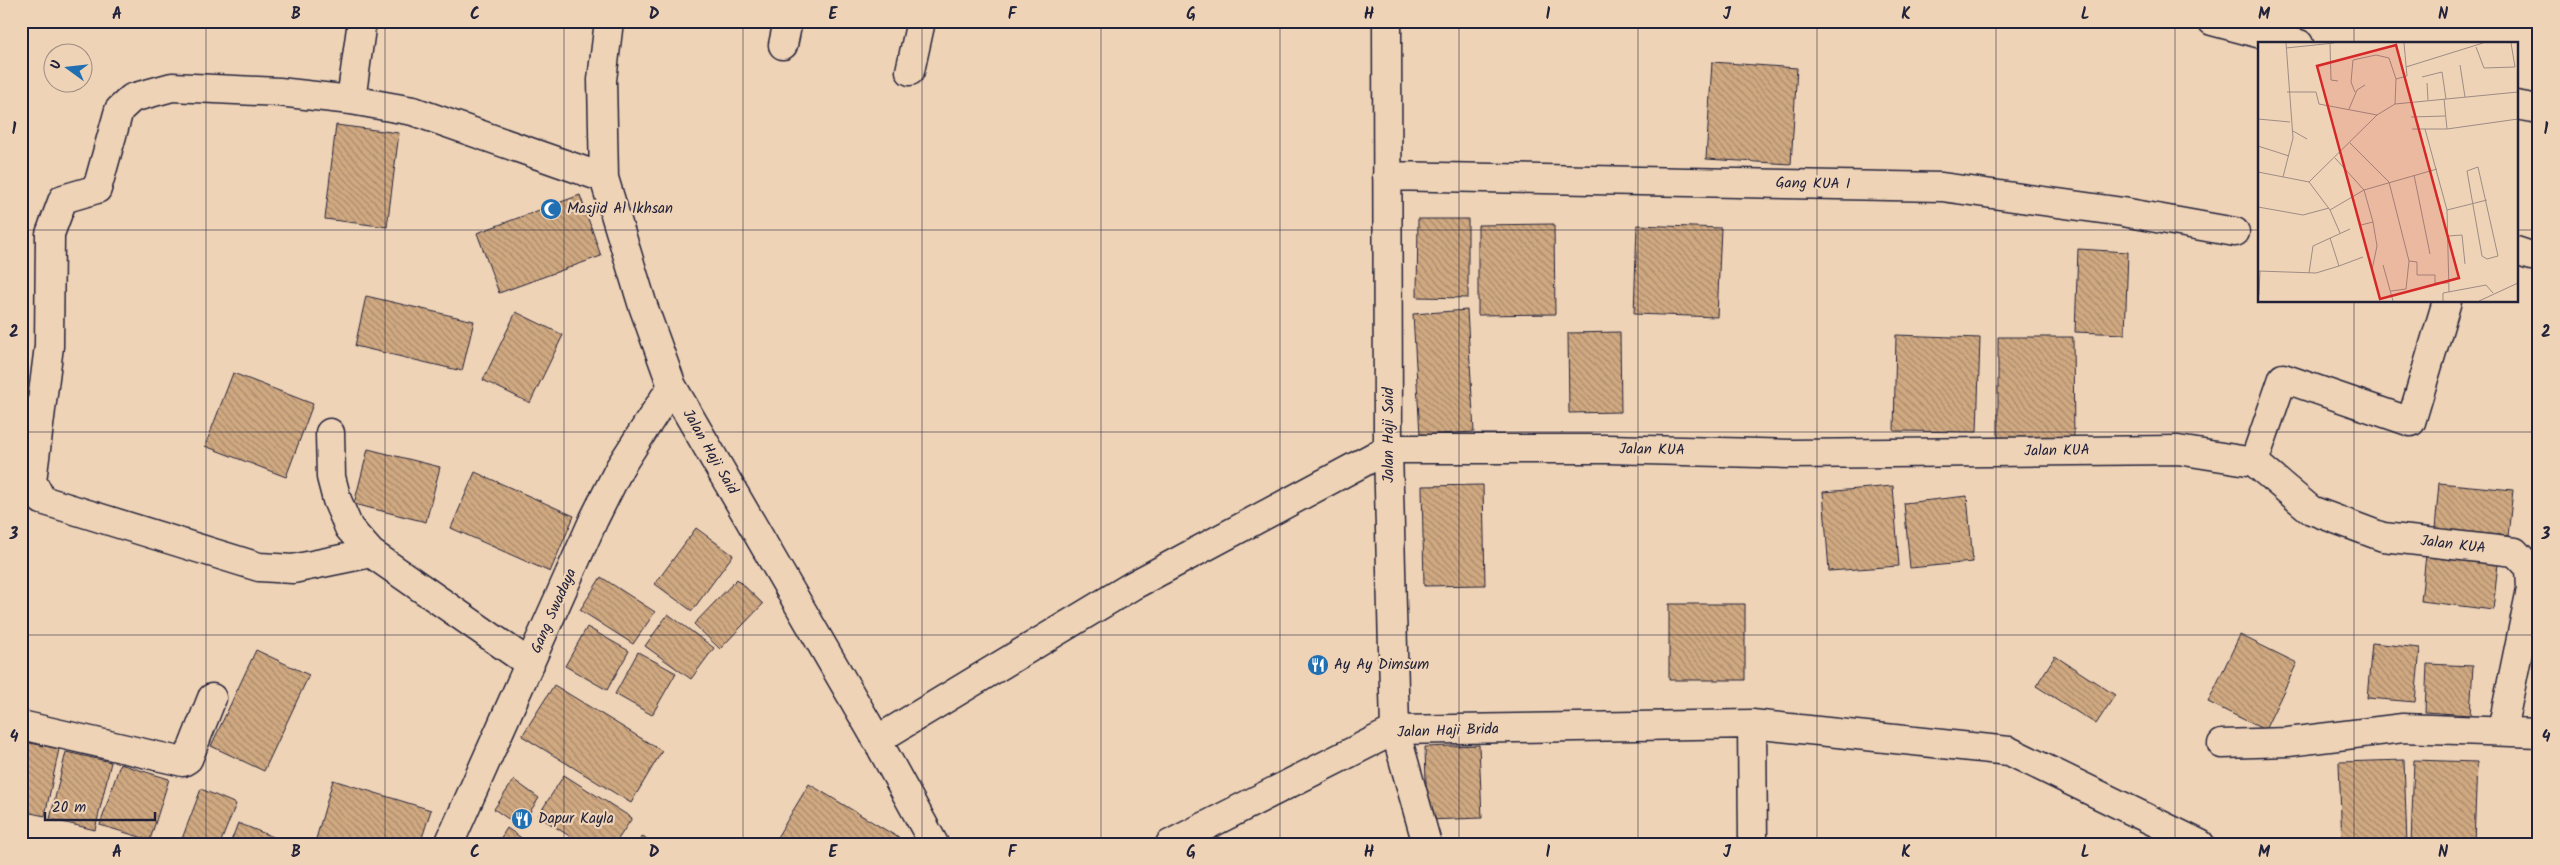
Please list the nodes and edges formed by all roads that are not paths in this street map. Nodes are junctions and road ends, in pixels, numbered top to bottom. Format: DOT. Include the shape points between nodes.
graph roads {
  1 [pos="362,21"];
  2 [pos="609,21"];
  3 [pos="921,21"];
  4 [pos="1386,21"];
  5 [pos="2212,21"];
  6 [pos="2291,42"];
  7 [pos="910,70"];
  8 [pos="351,100"];
  9 [pos="2518,105"];
  10 [pos="2539,109"];
  11 [pos="1387,176"];
  12 [pos="604,178"];
  13 [pos="2235,232"];
  14 [pos="2518,252"];
  15 [pos="2539,254"];
  16 [pos="2446,302"];
  17 [pos="672,386"];
  18 [pos="330,433"];
  19 [pos="1388,449"];
  20 [pos="2254,462"];
  21 [pos="371,553"];
  22 [pos="530,664"];
  23 [pos="212,698"];
  24 [pos="1752,724"];
  25 [pos="21,725"];
  26 [pos="1395,730"];
  27 [pos="2502,730"];
  28 [pos="2539,733"];
  29 [pos="877,740"];
  30 [pos="2222,744"];
  31 [pos="449,844"];
  32 [pos="934,844"];
  33 [pos="1170,844"];
  34 [pos="1427,844"];
  35 [pos="1753,844"];
  36 [pos="2200,844"];
  1 -- 8 [label="street"];
  2 -- 12 [label="street, Jalan Haji Said" via="602,80"];
  3 -- 7 [label="street"];
  4 -- 11 [label="street, Jalan Haji Said"];
  5 -- 6 [label="street"];
  8 -- 12 [label="street" via="413,111"];
  8 -- 21 [label="street" via="279,92 172,87 132,98 119,110 97,189 63,199 50,234 49,346 32,481 42,500 259,567 293,569"];
  9 -- 10 [label="street"];
  11 -- 13 [label="street, Gang KUA I" via="1942,187 2123,212"];
  11 -- 19 [label="street, Jalan Haji Said"];
  12 -- 17 [label="street, Jalan Haji Said" via="642,303"];
  14 -- 15 [label="street" via="2531,256"];
  16 -- 20 [label="street" via="2411,422 2283,378"];
  17 -- 22 [label="street, Gang Swadaya" via="620,467"];
  17 -- 29 [label="street, Jalan Haji Said"];
  18 -- 21 [label="street" via="331,477 337,500 350,528"];
  19 -- 20 [label="street, Jalan KUA" via="1608,449 1791,454 2178,450"];
  19 -- 26 [label="street, Jalan Haji Said"];
  19 -- 29 [label="street" via="1132,586"];
  20 -- 27 [label="street, Jalan KUA" via="2311,510 2383,537 2515,552 2530,568 2531,589"];
  21 -- 22 [label="street"];
  22 -- 31 [label="street, Gang Swadaya"];
  23 -- 25 [label="street" via="188,758 183,762"];
  24 -- 26 [label="street, Jalan Haji Brida"];
  24 -- 35 [label="street"];
  24 -- 36 [label="street, Jalan Haji Brida" via="2009,751"];
  26 -- 33 [label="street, Jalan Haji Brida"];
  26 -- 34 [label="street, Jalan Haji Said"];
  27 -- 28 [label="street"];
  27 -- 30 [label="street" via="2403,728 2288,742"];
  29 -- 32 [label="street, Jalan Haji Said"];
}
